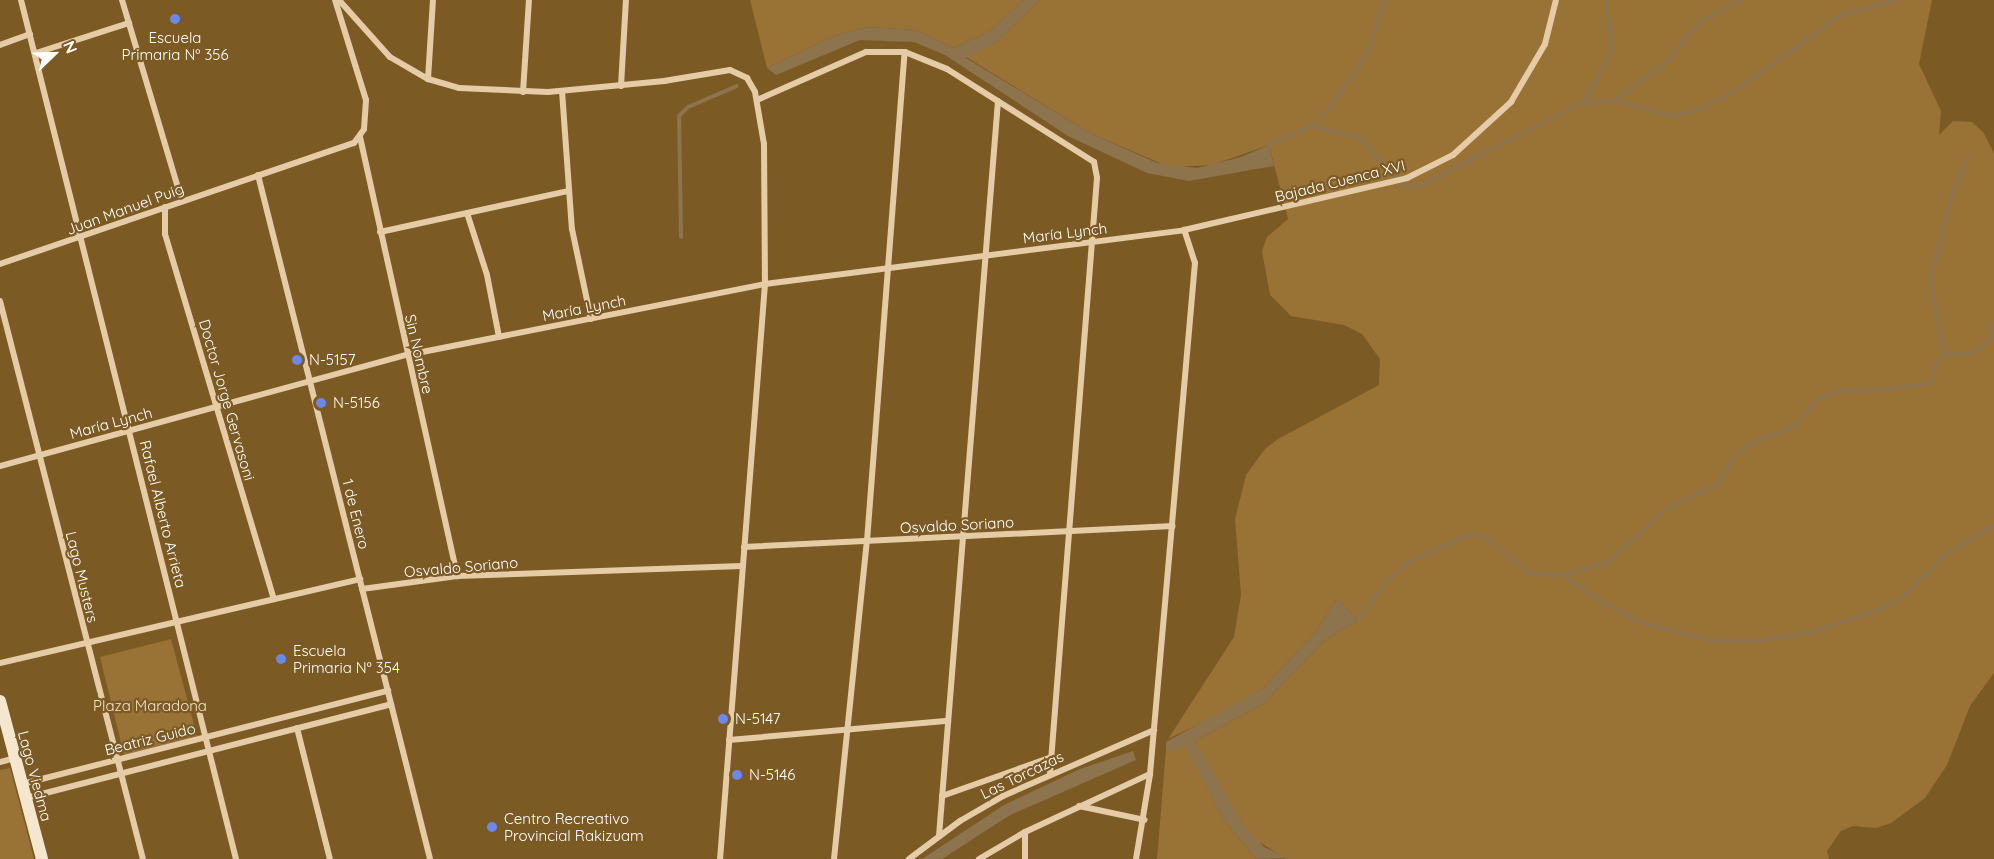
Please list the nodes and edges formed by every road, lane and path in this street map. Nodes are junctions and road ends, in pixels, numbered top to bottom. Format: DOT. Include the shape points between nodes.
graph roads {
  1 [pos="21,0"];
  2 [pos="122,0"];
  3 [pos="337,0"];
  4 [pos="433,0"];
  5 [pos="529,0"];
  6 [pos="626,0"];
  7 [pos="1556,0"];
  8 [pos="129,23"];
  9 [pos="30,34"];
  10 [pos="0,45"];
  11 [pos="905,52"];
  12 [pos="36,53"];
  13 [pos="428,79"];
  14 [pos="621,86"];
  15 [pos="562,91"];
  16 [pos="523,92"];
  17 [pos="757,100"];
  18 [pos="998,101"];
  19 [pos="360,137"];
  20 [pos="258,175"];
  21 [pos="568,191"];
  22 [pos="182,201"];
  23 [pos="165,207"];
  24 [pos="467,213"];
  25 [pos="1184,230"];
  26 [pos="380,232"];
  27 [pos="83,239"];
  28 [pos="1092,242"];
  29 [pos="986,256"];
  30 [pos="0,264"];
  31 [pos="889,268"];
  32 [pos="765,284"];
  33 [pos="0,301"];
  34 [pos="591,319"];
  35 [pos="500,337"];
  36 [pos="407,355"];
  37 [pos="310,382"];
  38 [pos="217,407"];
  39 [pos="130,431"];
  40 [pos="39,456"];
  41 [pos="0,466"];
  42 [pos="1172,526"];
  43 [pos="1069,531"];
  44 [pos="963,536"];
  45 [pos="867,541"];
  46 [pos="744,547"];
  47 [pos="742,566"];
  48 [pos="457,576"];
  49 [pos="360,579"];
  50 [pos="362,589"];
  51 [pos="274,599"];
  52 [pos="177,622"];
  53 [pos="87,643"];
  54 [pos="0,663"];
  55 [pos="388,691"];
  56 [pos="0,701"];
  57 [pos="391,704"];
  58 [pos="948,721"];
  59 [pos="297,728"];
  60 [pos="847,730"];
  61 [pos="1154,730"];
  62 [pos="206,737"];
  63 [pos="729,740"];
  64 [pos="209,751"];
  65 [pos="1052,757"];
  66 [pos="15,758"];
  67 [pos="117,760"];
  68 [pos="0,762"];
  69 [pos="121,774"];
  70 [pos="1050,774"];
  71 [pos="1150,774"];
  72 [pos="22,784"];
  73 [pos="942,796"];
  74 [pos="26,798"];
  75 [pos="1079,806"];
  76 [pos="1145,820"];
  77 [pos="1025,832"];
  78 [pos="939,836"];
  79 [pos="42,859"];
  80 [pos="143,859"];
  81 [pos="236,859"];
  82 [pos="330,859"];
  83 [pos="430,859"];
  84 [pos="720,859"];
  85 [pos="834,859"];
  86 [pos="909,859"];
  87 [pos="979,859"];
  88 [pos="1025,859"];
  89 [pos="1136,859"];
  1 -- 9 [label="street, Rafael Alberto Arrieta"];
  2 -- 8 [label="street"];
  3 -- 13 [label="street" via="390,57"];
  3 -- 19 [label="street, Sin Nombre" via="366,100 367,120"];
  4 -- 13 [label="street"];
  5 -- 16 [label="street"];
  6 -- 14 [label="street"];
  7 -- 25 [label="street, Bajada Cuenca XVI" via="1545,44 1524,83 1496,119 1453,155 1415,175 1384,184"];
  8 -- 12 [label="street"];
  8 -- 22 [label="street"];
  9 -- 10 [label="street"];
  9 -- 12 [label="street, Rafael Alberto Arrieta"];
  11 -- 17 [label="street" via="866,52"];
  11 -- 18 [label="street" via="934,61"];
  11 -- 31 [label="street"];
  12 -- 27 [label="street, Rafael Alberto Arrieta"];
  13 -- 16 [label="street" via="459,88"];
  14 -- 15 [label="street"];
  14 -- 17 [label="street" via="730,70 747,78"];
  15 -- 16 [label="street"];
  15 -- 21 [label="street"];
  17 -- 32 [label="street" via="764,144"];
  18 -- 28 [label="street" via="1094,162 1097,178"];
  18 -- 29 [label="street"];
  19 -- 20 [label="street" via="339,151"];
  19 -- 26 [label="street, Sin Nombre"];
  20 -- 22 [label="street, Juan Manuel Puig"];
  20 -- 37 [label="street, 1 de Enero"];
  21 -- 24 [label="street"];
  21 -- 34 [label="street"];
  22 -- 23 [label="street, Juan Manuel Puig"];
  23 -- 27 [label="street, Juan Manuel Puig"];
  23 -- 38 [label="street, Doctor Jorge Gervasoni" via="165,234"];
  24 -- 26 [label="street"];
  24 -- 35 [label="street" via="487,274"];
  25 -- 28 [label="street, María Lynch"];
  25 -- 42 [label="street" via="1195,264"];
  26 -- 36 [label="street, Sin Nombre"];
  27 -- 30 [label="street, Juan Manuel Puig"];
  27 -- 39 [label="street, Rafael Alberto Arrieta"];
  28 -- 29 [label="street, María Lynch"];
  28 -- 43 [label="street"];
  29 -- 31 [label="street, María Lynch"];
  29 -- 44 [label="street"];
  31 -- 32 [label="street, María Lynch"];
  31 -- 45 [label="street"];
  32 -- 34 [label="street, María Lynch"];
  32 -- 46 [label="street"];
  33 -- 40 [label="street, Lago Musters"];
  34 -- 35 [label="street, María Lynch"];
  35 -- 36 [label="street, María Lynch"];
  36 -- 37 [label="street, María Lynch"];
  36 -- 48 [label="street, Sin Nombre"];
  37 -- 38 [label="street, María Lynch"];
  37 -- 49 [label="street, 1 de Enero"];
  38 -- 39 [label="street, María Lynch"];
  38 -- 51 [label="street, Doctor Jorge Gervasoni"];
  39 -- 40 [label="street, María Lynch"];
  39 -- 52 [label="street, Rafael Alberto Arrieta"];
  40 -- 41 [label="street, María Lynch"];
  40 -- 53 [label="street, Lago Musters"];
  42 -- 43 [label="street, Osvaldo Soriano"];
  42 -- 61 [label="street"];
  43 -- 44 [label="street, Osvaldo Soriano"];
  43 -- 65 [label="street"];
  44 -- 45 [label="street, Osvaldo Soriano"];
  44 -- 58 [label="street"];
  45 -- 46 [label="street, Osvaldo Soriano"];
  45 -- 60 [label="street"];
  46 -- 47 [label="street"];
  47 -- 48 [label="street, Osvaldo Soriano"];
  47 -- 63 [label="street"];
  48 -- 50 [label="street, Osvaldo Soriano"];
  49 -- 50 [label="street, 1 de Enero"];
  49 -- 51 [label="street"];
  50 -- 55 [label="street, 1 de Enero"];
  51 -- 52 [label="street"];
  52 -- 53 [label="street"];
  52 -- 62 [label="street, Rafael Alberto Arrieta"];
  53 -- 54 [label="street"];
  53 -- 67 [label="street, Lago Musters"];
  55 -- 57 [label="street, 1 de Enero"];
  55 -- 62 [label="street, Beatriz Guido"];
  56 -- 66 [label="main road, Lago Viedma"];
  57 -- 59 [label="street, Beatriz Guido"];
  57 -- 83 [label="street, 1 de Enero"];
  58 -- 60 [label="street"];
  58 -- 73 [label="street"];
  59 -- 64 [label="street, Beatriz Guido"];
  59 -- 82 [label="street"];
  60 -- 63 [label="street"];
  60 -- 85 [label="street"];
  61 -- 70 [label="street, Las Torcazas"];
  61 -- 71 [label="street"];
  62 -- 64 [label="street, Rafael Alberto Arrieta"];
  62 -- 67 [label="street, Beatriz Guido"];
  63 -- 84 [label="street"];
  64 -- 69 [label="street, Beatriz Guido"];
  64 -- 81 [label="street, Rafael Alberto Arrieta"];
  65 -- 70 [label="street"];
  65 -- 73 [label="street"];
  66 -- 68 [label="street"];
  66 -- 72 [label="main road, Lago Viedma"];
  67 -- 69 [label="street, Lago Musters"];
  67 -- 72 [label="street, Beatriz Guido"];
  69 -- 74 [label="street, Beatriz Guido"];
  69 -- 80 [label="street, Lago Musters"];
  70 -- 78 [label="street, Las Torcazas" via="981,808"];
  71 -- 75 [label="street"];
  71 -- 76 [label="street"];
  72 -- 74 [label="main road, Lago Viedma"];
  73 -- 78 [label="street"];
  74 -- 79 [label="main road, Lago Viedma"];
  75 -- 76 [label="street"];
  75 -- 77 [label="street"];
  76 -- 89 [label="street"];
  77 -- 87 [label="street"];
  77 -- 88 [label="street"];
  78 -- 86 [label="street, Las Torcazas"];
}
